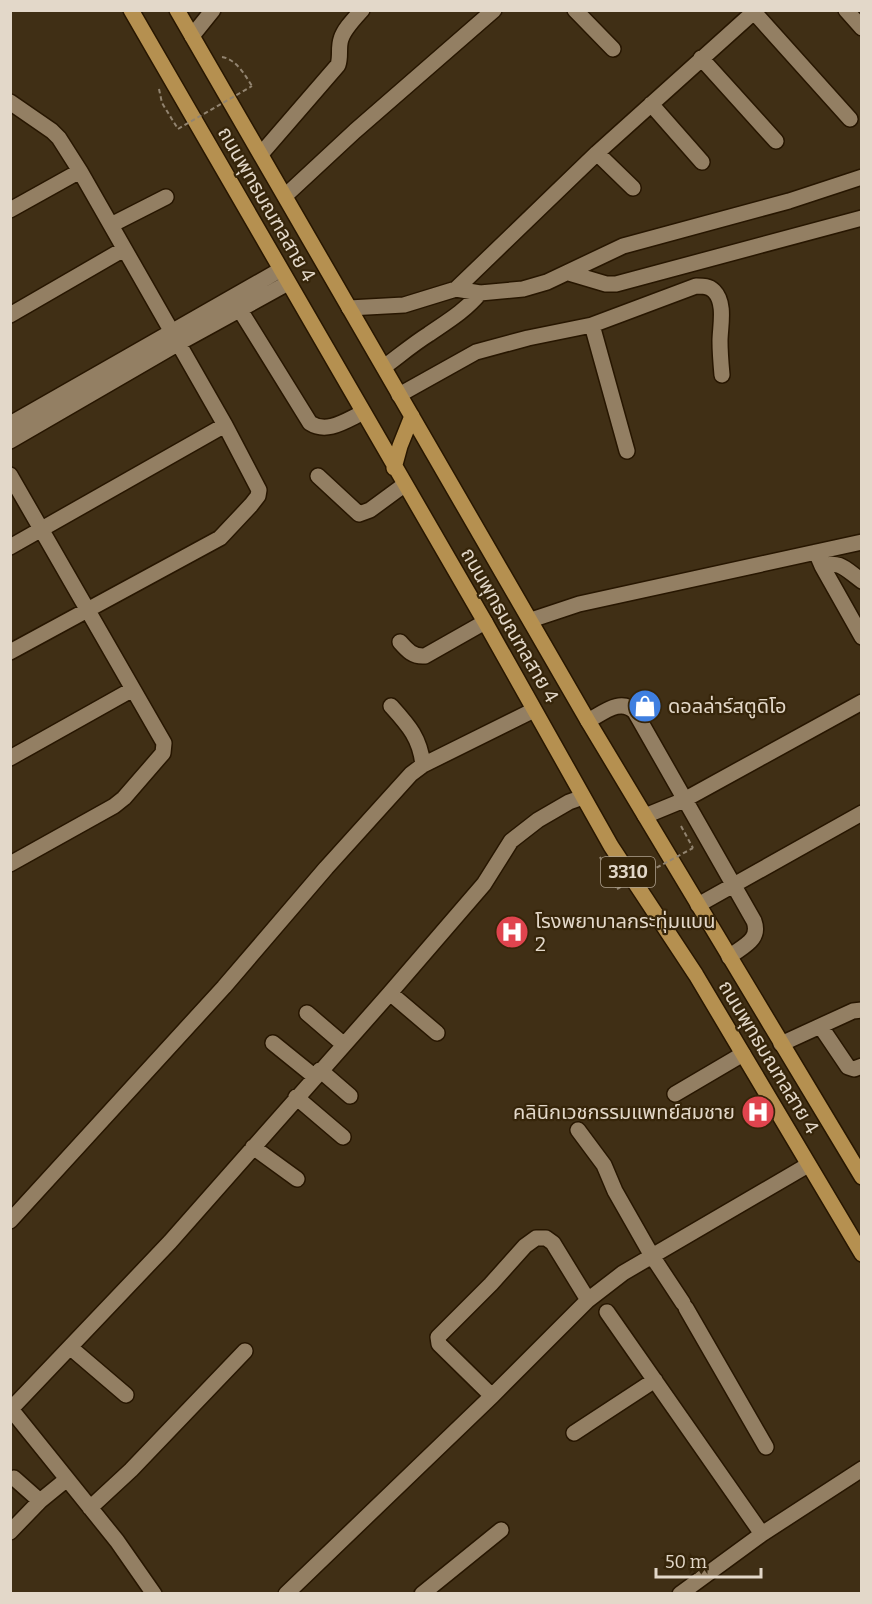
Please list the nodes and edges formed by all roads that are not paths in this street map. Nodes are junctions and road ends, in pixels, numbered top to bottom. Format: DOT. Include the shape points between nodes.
graph roads {
  1 [pos="130,10"];
  2 [pos="177,10"];
  3 [pos="213,10"];
  4 [pos="362,10"];
  5 [pos="575,10"];
  6 [pos="846,10"];
  7 [pos="755,11"];
  8 [pos="490,12"];
  9 [pos="861,28"];
  10 [pos="192,36"];
  11 [pos="613,49"];
  12 [pos="701,58"];
  13 [pos="651,104"];
  14 [pos="12,105"];
  15 [pos="850,119"];
  16 [pos="776,141"];
  17 [pos="597,153"];
  18 [pos="261,154"];
  19 [pos="702,162"];
  20 [pos="80,171"];
  21 [pos="861,177"];
  22 [pos="633,188"];
  23 [pos="285,196"];
  24 [pos="166,197"];
  25 [pos="10,210"];
  26 [pos="861,218"];
  27 [pos="111,225"];
  28 [pos="124,249"];
  29 [pos="569,273"];
  30 [pos="284,277"];
  31 [pos="456,289"];
  32 [pos="480,293"];
  33 [pos="349,308"];
  34 [pos="240,310"];
  35 [pos="10,315"];
  36 [pos="592,325"];
  37 [pos="175,337"];
  38 [pos="384,367"];
  39 [pos="722,375"];
  40 [pos="399,394"];
  41 [pos="362,413"];
  42 [pos="412,416"];
  43 [pos="10,424"];
  44 [pos="225,425"];
  45 [pos="10,441"];
  46 [pos="627,451"];
  47 [pos="394,468"];
  48 [pos="10,475"];
  49 [pos="318,476"];
  50 [pos="404,485"];
  51 [pos="42,529"];
  52 [pos="861,542"];
  53 [pos="10,547"];
  54 [pos="819,559"];
  55 [pos="861,581"];
  56 [pos="88,609"];
  57 [pos="531,620"];
  58 [pos="485,622"];
  59 [pos="861,637"];
  60 [pos="400,642"];
  61 [pos="10,652"];
  62 [pos="133,689"];
  63 [pos="861,702"];
  64 [pos="391,706"];
  65 [pos="534,710"];
  66 [pos="588,721"];
  67 [pos="10,758"];
  68 [pos="423,765"];
  69 [pos="583,797"];
  70 [pos="677,802"];
  71 [pos="861,813"];
  72 [pos="645,816"];
  73 [pos="10,864"];
  74 [pos="733,885"];
  75 [pos="698,905"];
  76 [pos="729,957"];
  77 [pos="390,993"];
  78 [pos="308,1013"];
  79 [pos="859,1015"];
  80 [pos="821,1027"];
  81 [pos="437,1033"];
  82 [pos="273,1043"];
  83 [pos="344,1044"];
  84 [pos="781,1044"];
  85 [pos="742,1054"];
  86 [pos="861,1066"];
  87 [pos="318,1073"];
  88 [pos="675,1094"];
  89 [pos="350,1096"];
  90 [pos="296,1097"];
  91 [pos="578,1130"];
  92 [pos="343,1137"];
  93 [pos="253,1147"];
  94 [pos="808,1165"];
  95 [pos="861,1177"];
  96 [pos="297,1179"];
  97 [pos="10,1221"];
  98 [pos="861,1254"];
  99 [pos="652,1256"];
  100 [pos="588,1300"];
  101 [pos="608,1312"];
  102 [pos="71,1348"];
  103 [pos="245,1352"];
  104 [pos="655,1380"];
  105 [pos="126,1395"];
  106 [pos="492,1396"];
  107 [pos="11,1409"];
  108 [pos="574,1433"];
  109 [pos="766,1447"];
  110 [pos="861,1469"];
  111 [pos="14,1478"];
  112 [pos="67,1479"];
  113 [pos="40,1502"];
  114 [pos="90,1508"];
  115 [pos="501,1530"];
  116 [pos="10,1532"];
  117 [pos="762,1534"];
  118 [pos="154,1593"];
  119 [pos="286,1593"];
  120 [pos="422,1593"];
  121 [pos="680,1593"];
  1 -- 30 [label="main road, ถนนพุทธมณฑลสาย 4"];
  2 -- 10 [label="main road, ถนนพุทธมณฑลสาย 4"];
  3 -- 10 [label="street"];
  4 -- 18 [label="street" via="343,33 338,65"];
  5 -- 11 [label="street"];
  6 -- 9 [label="street"];
  7 -- 12 [label="street"];
  7 -- 15 [label="street"];
  8 -- 23 [label="street"];
  10 -- 18 [label="main road, ถนนพุทธมณฑลสาย 4"];
  12 -- 13 [label="street"];
  12 -- 16 [label="street"];
  13 -- 17 [label="street"];
  13 -- 19 [label="street"];
  14 -- 20 [label="street" via="52,131"];
  17 -- 22 [label="street"];
  17 -- 31 [label="street"];
  18 -- 23 [label="main road, ถนนพุทธมณฑลสาย 4"];
  20 -- 25 [label="street"];
  20 -- 27 [label="street"];
  21 -- 29 [label="street" via="789,201 623,246"];
  23 -- 33 [label="main road, ถนนพุทธมณฑลสาย 4"];
  24 -- 27 [label="street"];
  26 -- 29 [label="street" via="616,284"];
  27 -- 28 [label="street"];
  28 -- 35 [label="street"];
  28 -- 37 [label="street"];
  29 -- 32 [label="street" via="522,289"];
  30 -- 34 [label="street"];
  30 -- 37 [label="street"];
  30 -- 41 [label="main road, ถนนพุทธมณฑลสาย 4"];
  31 -- 32 [label="street"];
  31 -- 33 [label="street" via="404,305"];
  32 -- 38 [label="street" via="456,316"];
  33 -- 38 [label="main road, ถนนพุทธมณฑลสาย 4"];
  34 -- 37 [label="street"];
  34 -- 41 [label="street" via="310,423 324,429"];
  36 -- 39 [label="street" via="675,293 706,286 714,290 720,307"];
  36 -- 40 [label="street" via="476,352"];
  36 -- 46 [label="street"];
  37 -- 43 [label="street"];
  37 -- 44 [label="street"];
  37 -- 45 [label="street"];
  38 -- 40 [label="main road, ถนนพุทธมณฑลสาย 4"];
  40 -- 42 [label="main road, ถนนพุทธมณฑลสาย 4"];
  41 -- 47 [label="main road, ถนนพุทธมณฑลสาย 4"];
  42 -- 47 [label="main road"];
  42 -- 57 [label="main road, ถนนพุทธมณฑลสาย 4 / 3310"];
  44 -- 51 [label="street"];
  44 -- 56 [label="street" via="256,483 258,496 220,538"];
  47 -- 50 [label="main road, ถนนพุทธมณฑลสาย 4"];
  48 -- 51 [label="street"];
  49 -- 50 [label="street" via="359,514"];
  50 -- 58 [label="main road, ถนนพุทธมณฑลสาย 4 / 3310"];
  51 -- 53 [label="street"];
  51 -- 56 [label="street"];
  52 -- 54 [label="street"];
  54 -- 55 [label="street" via="838,563"];
  54 -- 57 [label="street" via="579,604"];
  54 -- 59 [label="street"];
  56 -- 61 [label="street"];
  56 -- 62 [label="street"];
  57 -- 66 [label="main road, ถนนพุทธมณฑลสาย 4 / 3310"];
  58 -- 60 [label="street" via="425,656 407,651"];
  58 -- 65 [label="main road, ถนนพุทธมณฑลสาย 4 / 3310"];
  62 -- 67 [label="street"];
  62 -- 73 [label="street" via="164,743 163,753 114,806"];
  63 -- 70 [label="street"];
  64 -- 68 [label="street" via="413,731 422,750"];
  65 -- 68 [label="street"];
  65 -- 69 [label="main road, ถนนพุทธมณฑลสาย 4 / 3310"];
  66 -- 70 [label="street" via="612,707 630,707"];
  66 -- 72 [label="main road, ถนนพุทธมณฑลสาย 4 / 3310"];
  68 -- 97 [label="street"];
  69 -- 77 [label="street" via="538,820 511,841 484,884"];
  69 -- 85 [label="main road, ถนนพุทธมณฑลสาย 4 / 3310"];
  70 -- 72 [label="street"];
  70 -- 74 [label="street"];
  71 -- 74 [label="street"];
  72 -- 75 [label="main road, ถนนพุทธมณฑลสาย 4 / 3310"];
  74 -- 75 [label="street"];
  74 -- 76 [label="street" via="757,929 755,937"];
  75 -- 76 [label="main road, ถนนพุทธมณฑลสาย 4 / 3310"];
  76 -- 84 [label="main road, ถนนพุทธมณฑลสาย 4 / 3310"];
  77 -- 81 [label="street"];
  77 -- 83 [label="street"];
  78 -- 83 [label="street"];
  79 -- 80 [label="street"];
  80 -- 84 [label="street"];
  80 -- 86 [label="street" via="848,1067"];
  82 -- 87 [label="street"];
  83 -- 87 [label="street"];
  84 -- 95 [label="main road, ถนนพุทธมณฑลสาย 4 / 3310"];
  85 -- 88 [label="street"];
  85 -- 94 [label="main road, ถนนพุทธมณฑลสาย 4 / 3310"];
  87 -- 89 [label="street"];
  87 -- 90 [label="street"];
  90 -- 92 [label="street"];
  90 -- 93 [label="street"];
  91 -- 99 [label="street" via="604,1165"];
  93 -- 96 [label="street"];
  93 -- 102 [label="street"];
  94 -- 98 [label="main road, ถนนพุทธมณฑลสาย 4 / 3310"];
  94 -- 99 [label="street"];
  99 -- 100 [label="street"];
  99 -- 109 [label="street"];
  100 -- 106 [label="street"];
  100 -- 106 [label="street" via="553,1243 536,1238 525,1246 438,1337 439,1344"];
  101 -- 104 [label="street"];
  102 -- 105 [label="street"];
  102 -- 107 [label="street"];
  103 -- 114 [label="street"];
  104 -- 108 [label="street"];
  104 -- 117 [label="street"];
  106 -- 119 [label="street"];
  107 -- 112 [label="street"];
  110 -- 117 [label="street"];
  111 -- 113 [label="street"];
  112 -- 113 [label="street"];
  112 -- 114 [label="street"];
  113 -- 116 [label="street"];
  114 -- 118 [label="street"];
  115 -- 120 [label="street"];
  117 -- 121 [label="street"];
}
